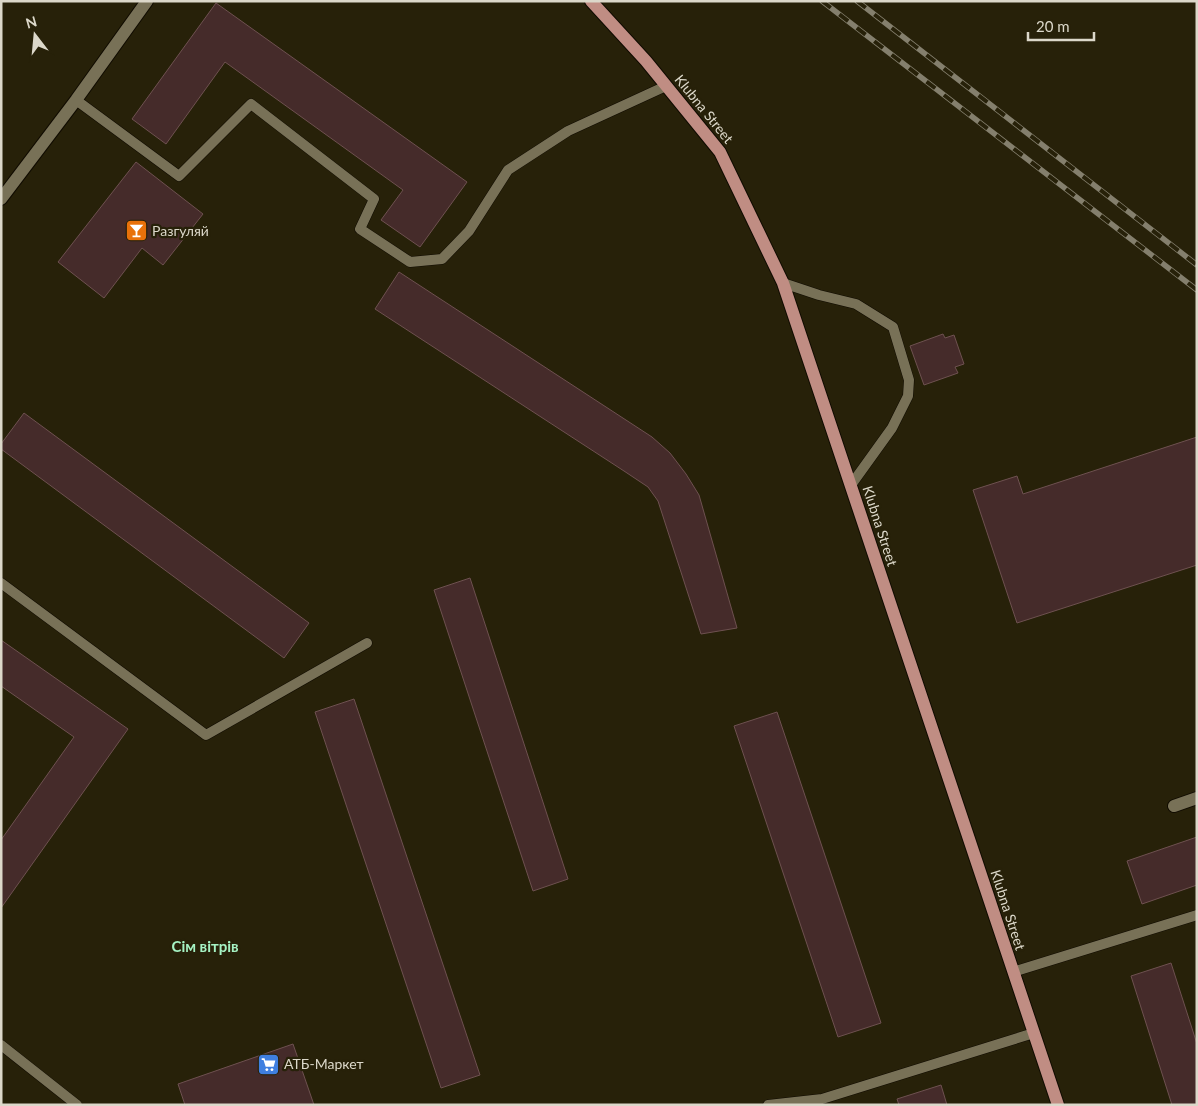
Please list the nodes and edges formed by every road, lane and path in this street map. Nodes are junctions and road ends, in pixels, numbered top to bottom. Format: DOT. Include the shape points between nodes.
graph roads {
  1 [pos="147,1"];
  2 [pos="591,1"];
  3 [pos="666,86"];
  4 [pos="76,100"];
  5 [pos="1,199"];
  6 [pos="783,283"];
  7 [pos="851,485"];
  8 [pos="1,583"];
  9 [pos="367,643"];
  10 [pos="1197,798"];
  11 [pos="1174,806"];
  12 [pos="1197,915"];
  13 [pos="1013,972"];
  14 [pos="1034,1033"];
  15 [pos="1,1045"];
  16 [pos="77,1105"];
  17 [pos="768,1105"];
  18 [pos="1058,1105"];
  1 -- 4 [label="street"];
  2 -- 3 [label="main road, Klubna Street"];
  3 -- 4 [label="lane" via="568,131 508,170 468,231 442,259 410,262 360,229 374,199 251,104 179,176"];
  3 -- 6 [label="main road, Klubna Street" via="720,152"];
  4 -- 5 [label="street"];
  6 -- 7 [label="main road, Klubna Street"];
  6 -- 7 [label="lane" via="856,304 893,327 909,380 908,396 892,428"];
  7 -- 13 [label="main road, Klubna Street"];
  8 -- 9 [label="lane" via="206,735"];
  10 -- 11 [label="street"];
  12 -- 13 [label="lane"];
  13 -- 14 [label="main road, Klubna Street"];
  14 -- 17 [label="lane" via="822,1099"];
  14 -- 18 [label="main road, Klubna Street"];
  15 -- 16 [label="lane"];
}
